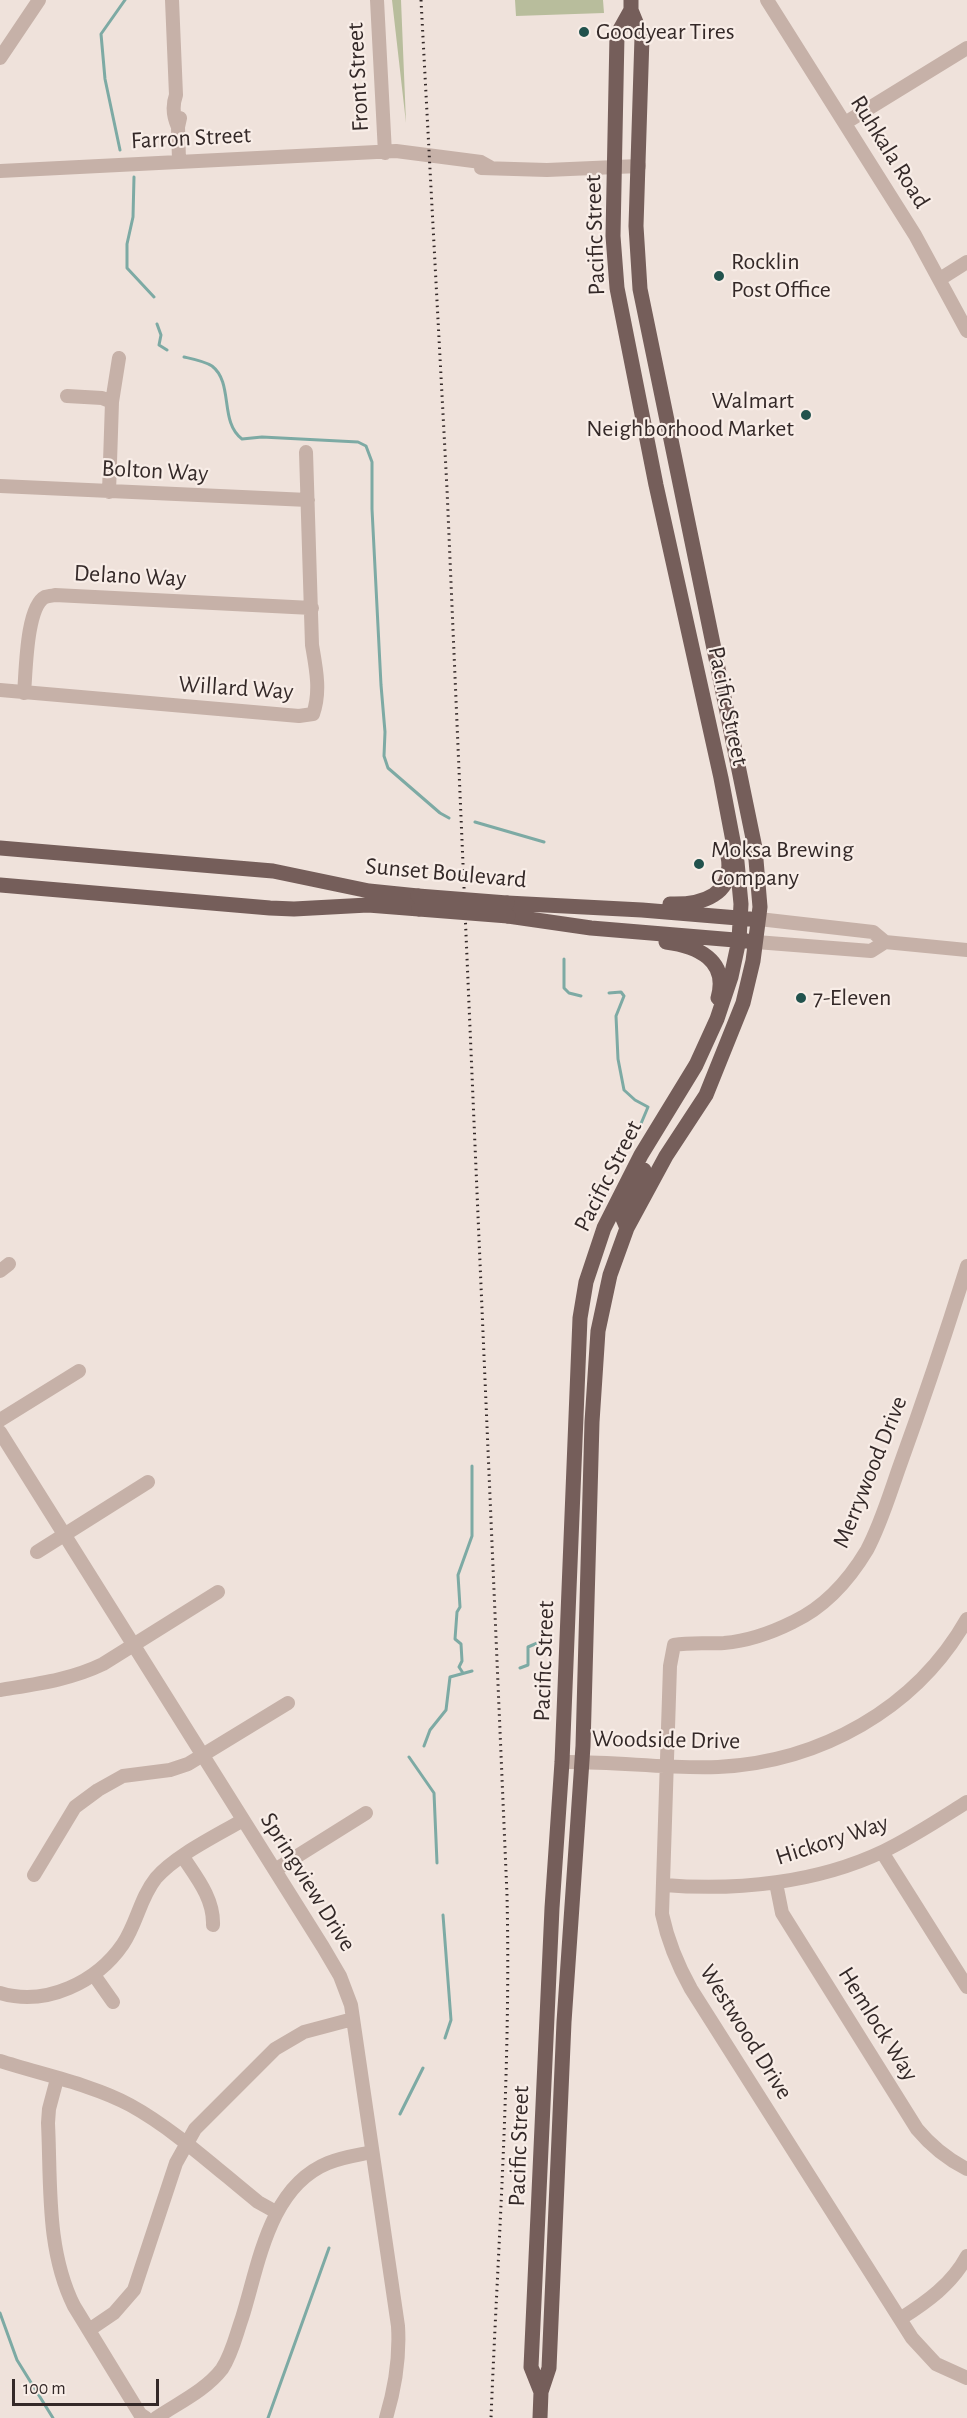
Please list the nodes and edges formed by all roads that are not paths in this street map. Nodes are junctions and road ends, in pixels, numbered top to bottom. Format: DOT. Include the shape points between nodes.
graph roads {
  1 [pos="39,0"];
  2 [pos="172,0"];
  3 [pos="377,0"];
  4 [pos="767,0"];
  5 [pos="631,5"];
  6 [pos="967,48"];
  7 [pos="0,58"];
  8 [pos="845,123"];
  9 [pos="385,153"];
  10 [pos="179,160"];
  11 [pos="639,166"];
  12 [pos="614,167"];
  13 [pos="0,171"];
  14 [pos="967,262"];
  15 [pos="940,279"];
  16 [pos="967,331"];
  17 [pos="118,358"];
  18 [pos="67,396"];
  19 [pos="112,402"];
  20 [pos="306,452"];
  21 [pos="0,486"];
  22 [pos="109,492"];
  23 [pos="308,500"];
  24 [pos="684,606"];
  25 [pos="312,608"];
  26 [pos="720,675"];
  27 [pos="0,690"];
  28 [pos="24,693"];
  29 [pos="724,798"];
  30 [pos="0,848"];
  31 [pos="0,885"];
  32 [pos="418,902"];
  33 [pos="508,910"];
  34 [pos="642,910"];
  35 [pos="740,918"];
  36 [pos="759,919"];
  37 [pos="639,931"];
  38 [pos="739,940"];
  39 [pos="756,942"];
  40 [pos="885,942"];
  41 [pos="967,950"];
  42 [pos="717,1019"];
  43 [pos="640,1155"];
  44 [pos="627,1228"];
  45 [pos="967,1266"];
  46 [pos="583,1300"];
  47 [pos="603,1303"];
  48 [pos="79,1371"];
  49 [pos="0,1420"];
  50 [pos="575,1422"];
  51 [pos="592,1422"];
  52 [pos="0,1432"];
  53 [pos="148,1482"];
  54 [pos="64,1534"];
  55 [pos="37,1552"];
  56 [pos="218,1592"];
  57 [pos="967,1619"];
  58 [pos="674,1645"];
  59 [pos="133,1646"];
  60 [pos="0,1690"];
  61 [pos="288,1702"];
  62 [pos="203,1756"];
  63 [pos="582,1761"];
  64 [pos="562,1762"];
  65 [pos="667,1766"];
  66 [pos="967,1802"];
  67 [pos="366,1813"];
  68 [pos="243,1820"];
  69 [pos="882,1852"];
  70 [pos="183,1857"];
  71 [pos="275,1870"];
  72 [pos="34,1875"];
  73 [pos="776,1883"];
  74 [pos="664,1885"];
  75 [pos="552,1908"];
  76 [pos="213,1925"];
  77 [pos="570,1956"];
  78 [pos="94,1975"];
  79 [pos="967,1987"];
  80 [pos="549,1992"];
  81 [pos="0,1993"];
  82 [pos="113,2002"];
  83 [pos="353,2019"];
  84 [pos="0,2061"];
  85 [pos="57,2079"];
  86 [pos="561,2115"];
  87 [pos="185,2144"];
  88 [pos="372,2152"];
  89 [pos="540,2154"];
  90 [pos="967,2169"];
  91 [pos="276,2212"];
  92 [pos="538,2224"];
  93 [pos="967,2256"];
  94 [pos="554,2272"];
  95 [pos="533,2309"];
  96 [pos="900,2319"];
  97 [pos="89,2330"];
  98 [pos="967,2378"];
  99 [pos="541,2392"];
  100 [pos="146,2418"];
  101 [pos="156,2418"];
  102 [pos="386,2418"];
  103 [pos="540,2418"];
  1 -- 7 [label="street"];
  2 -- 10 [label="street"];
  3 -- 9 [label="street, Front Street"];
  4 -- 8 [label="street, Ruhkala Road"];
  5 -- 11 [label="main road, Pacific Street" via="642,37"];
  5 -- 12 [label="main road, Pacific Street" via="617,35"];
  6 -- 8 [label="street"];
  8 -- 15 [label="street, Ruhkala Road"];
  9 -- 10 [label="street, Farron Street"];
  9 -- 12 [label="street, Farron Street" via="480,169"];
  10 -- 13 [label="street, Farron Street"];
  11 -- 12 [label="street, Farron Street"];
  11 -- 26 [label="main road, Pacific Street" via="636,226 640,289"];
  12 -- 24 [label="main road, Pacific Street" via="617,288"];
  14 -- 15 [label="street"];
  15 -- 16 [label="street, Ruhkala Road"];
  17 -- 19 [label="street"];
  18 -- 19 [label="street"];
  19 -- 22 [label="street"];
  20 -- 23 [label="street, Willard Way"];
  21 -- 22 [label="street, Bolton Way"];
  22 -- 23 [label="street, Bolton Way"];
  23 -- 25 [label="street, Willard Way"];
  24 -- 26 [label="main road" via="696,618 706,663"];
  24 -- 29 [label="main road, Pacific Street"];
  25 -- 28 [label="street, Delano Way" via="45,597 39,603 28,638"];
  25 -- 28 [label="street, Willard Way" via="317,701 313,714 299,716"];
  26 -- 36 [label="main road, Pacific Street" via="759,876"];
  27 -- 28 [label="street, Willard Way"];
  29 -- 34 [label="main road" via="720,814 729,873 723,887 696,903 660,903"];
  29 -- 35 [label="main road, Pacific Street" via="737,862"];
  30 -- 32 [label="main road, Sunset Boulevard" via="273,871"];
  31 -- 32 [label="main road, Sunset Boulevard" via="294,909"];
  32 -- 33 [label="main road, Sunset Boulevard, bridge"];
  33 -- 34 [label="main road, Sunset Boulevard"];
  33 -- 37 [label="main road, Sunset Boulevard" via="591,928"];
  34 -- 35 [label="main road, Sunset Boulevard"];
  35 -- 36 [label="main road, Sunset Boulevard"];
  35 -- 38 [label="main road, Pacific Street"];
  36 -- 39 [label="main road, Pacific Street"];
  36 -- 40 [label="street, Sunset Boulevard" via="873,932"];
  37 -- 38 [label="main road, Sunset Boulevard"];
  37 -- 42 [label="main road" via="706,955 720,976"];
  38 -- 39 [label="main road, Sunset Boulevard"];
  38 -- 42 [label="main road, Pacific Street"];
  39 -- 40 [label="street, Sunset Boulevard" via="872,951"];
  39 -- 44 [label="main road, Pacific Street" via="743,1003 706,1095 666,1156"];
  40 -- 41 [label="street, Sunset Boulevard"];
  42 -- 43 [label="main road, Pacific Street" via="680,1093"];
  43 -- 44 [label="main road" via="644,1174 621,1214"];
  43 -- 46 [label="main road, Pacific Street" via="604,1228"];
  44 -- 47 [label="main road, Pacific Street"];
  45 -- 58 [label="street, Merrywood Drive" via="882,1514 868,1548 844,1583 817,1608 773,1631 725,1643"];
  46 -- 47 [label="main road"];
  46 -- 50 [label="main road, Pacific Street"];
  47 -- 51 [label="main road, Pacific Street"];
  48 -- 49 [label="street"];
  50 -- 51 [label="main road"];
  50 -- 64 [label="main road, Pacific Street"];
  51 -- 63 [label="main road, Pacific Street"];
  52 -- 54 [label="street, Springview Drive"];
  53 -- 54 [label="street"];
  54 -- 55 [label="street"];
  54 -- 59 [label="street, Springview Drive"];
  56 -- 59 [label="street"];
  57 -- 65 [label="street, Woodside Drive" via="946,1651 913,1688 850,1732 813,1749 764,1762"];
  58 -- 65 [label="street, Westwood Drive"];
  59 -- 60 [label="street" via="83,1674"];
  59 -- 62 [label="street, Springview Drive"];
  61 -- 62 [label="street"];
  62 -- 68 [label="street, Springview Drive"];
  62 -- 72 [label="street" via="170,1770 123,1776 98,1790 75,1807"];
  63 -- 64 [label="street, Woodside Drive"];
  63 -- 65 [label="street, Woodside Drive"];
  63 -- 77 [label="main road, Pacific Street"];
  64 -- 75 [label="main road, Pacific Street"];
  65 -- 74 [label="street, Westwood Drive"];
  66 -- 69 [label="street, Hickory Way"];
  67 -- 71 [label="street"];
  68 -- 70 [label="street"];
  68 -- 71 [label="street, Springview Drive"];
  69 -- 73 [label="street, Hickory Way"];
  69 -- 79 [label="street"];
  70 -- 76 [label="street" via="208,1896"];
  70 -- 78 [label="street" via="149,1888 123,1944"];
  71 -- 83 [label="street, Springview Drive" via="334,1964 347,1992"];
  73 -- 74 [label="street, Hickory Way" via="695,1888"];
  73 -- 90 [label="street, Hemlock Way" via="782,1913 917,2129 950,2161"];
  74 -- 96 [label="street, Westwood Drive" via="662,1914 675,1960"];
  75 -- 77 [label="main road" via="561,1916 560,1944"];
  75 -- 80 [label="main road, Pacific Street"];
  77 -- 80 [label="main road" via="560,1960 557,1982"];
  77 -- 86 [label="main road, Pacific Street"];
  78 -- 81 [label="street" via="76,1985 40,1995"];
  78 -- 82 [label="street"];
  80 -- 89 [label="main road, Pacific Street"];
  83 -- 87 [label="street" via="304,2032 275,2049 195,2129"];
  83 -- 88 [label="street, Springview Drive"];
  84 -- 85 [label="street"];
  85 -- 87 [label="street" via="128,2104"];
  85 -- 97 [label="street" via="48,2123 54,2245 66,2291"];
  86 -- 89 [label="main road" via="552,2120 547,2145"];
  86 -- 94 [label="main road, Pacific Street"];
  87 -- 91 [label="street"];
  87 -- 97 [label="street" via="134,2290 114,2313"];
  88 -- 91 [label="street" via="315,2169 293,2188"];
  88 -- 102 [label="street, Springview Drive" via="399,2336 395,2382"];
  89 -- 92 [label="main road, Pacific Street"];
  91 -- 101 [label="street" via="223,2367 197,2392"];
  92 -- 94 [label="main road" via="544,2229 544,2262"];
  92 -- 95 [label="main road, Pacific Street"];
  93 -- 96 [label="street" via="943,2287"];
  94 -- 95 [label="main road" via="543,2280 542,2300"];
  94 -- 99 [label="main road, Pacific Street" via="549,2368"];
  95 -- 99 [label="main road, Pacific Street" via="531,2367"];
  96 -- 98 [label="street, Westwood Drive" via="936,2364"];
  97 -- 100 [label="street"];
  99 -- 103 [label="main road, Pacific Street"];
}
